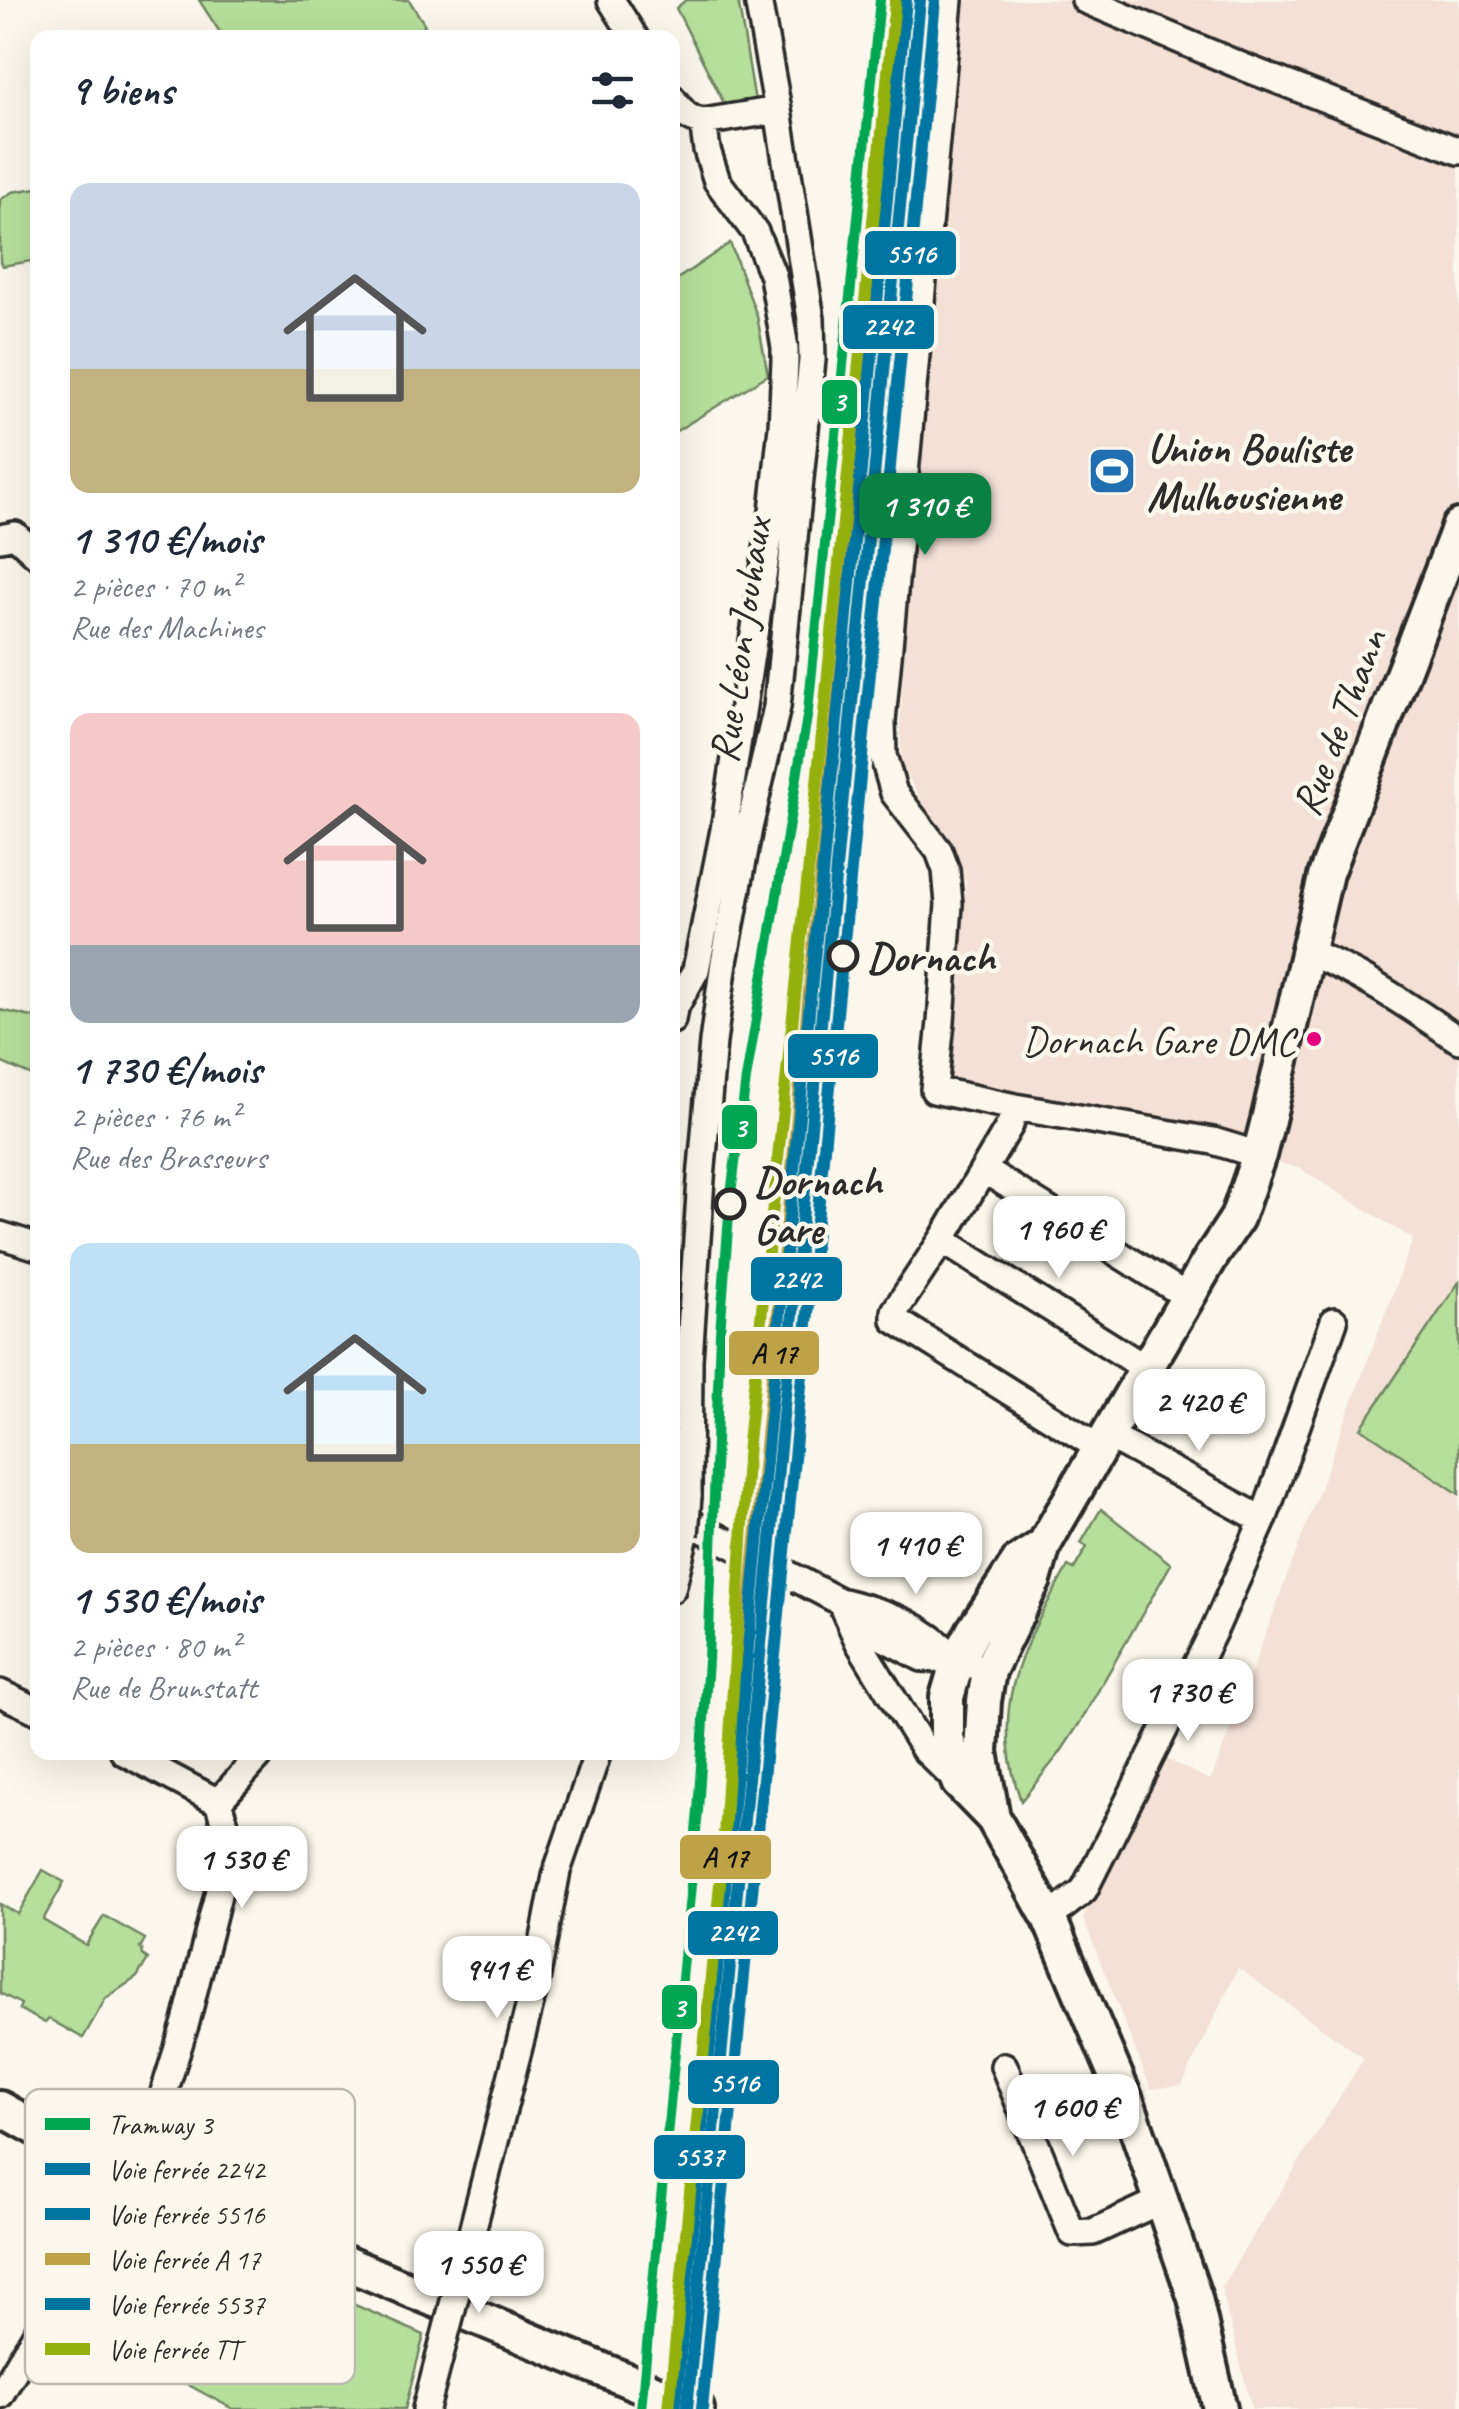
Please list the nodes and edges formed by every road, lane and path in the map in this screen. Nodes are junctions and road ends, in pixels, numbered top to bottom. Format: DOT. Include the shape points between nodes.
graph roads {
  1 [pos="612,0"];
  2 [pos="758,0"];
  3 [pos="950,0"];
  4 [pos="1085,0"];
  5 [pos="630,30"];
  6 [pos="680,108"];
  7 [pos="778,110"];
  8 [pos="702,122"];
  9 [pos="1459,151"];
  10 [pos="1459,526"];
  11 [pos="0,538"];
  12 [pos="30,549"];
  13 [pos="1308,952"];
  14 [pos="680,999"];
  15 [pos="1459,1040"];
  16 [pos="1015,1107"];
  17 [pos="1259,1156"];
  18 [pos="984,1170"];
  19 [pos="0,1235"];
  20 [pos="942,1240"];
  21 [pos="30,1244"];
  22 [pos="1188,1297"];
  23 [pos="1334,1321"];
  24 [pos="1147,1369"];
  25 [pos="1105,1442"];
  26 [pos="682,1515"];
  27 [pos="1262,1520"];
  28 [pos="1044,1545"];
  29 [pos="840,1601"];
  30 [pos="958,1660"];
  31 [pos="989,1670"];
  32 [pos="3,1701"];
  33 [pos="30,1709"];
  34 [pos="256,1760"];
  35 [pos="595,1760"];
  36 [pos="166,1761"];
  37 [pos="958,1782"];
  38 [pos="218,1802"];
  39 [pos="993,1818"];
  40 [pos="1048,1918"];
  41 [pos="1004,2066"];
  42 [pos="165,2089"];
  43 [pos="0,2108"];
  44 [pos="25,2122"];
  45 [pos="1162,2200"];
  46 [pos="355,2267"];
  47 [pos="25,2353"];
  48 [pos="0,2395"];
  49 [pos="426,2409"];
  50 [pos="697,2409"];
  51 [pos="1220,2409"];
  1 -- 5 [label="street"];
  2 -- 7 [label="street, Rue Léon Jouhaux"];
  3 -- 16 [label="street" via="883,755 894,792 946,870 934,1090"];
  4 -- 9 [label="street"];
  6 -- 8 [label="street"];
  7 -- 8 [label="street"];
  7 -- 26 [label="street, Rue Léon Jouhaux" via="812,319 812,360 777,707 713,1042"];
  8 -- 14 [label="street" via="718,181 754,232 773,276 785,361 773,511 724,830 696,970"];
  10 -- 13 [label="main road, Rue de Thann" via="1335,847"];
  11 -- 12 [label="street" via="15,536"];
  13 -- 15 [label="street"];
  13 -- 17 [label="main road, Rue de Thann"];
  16 -- 17 [label="street"];
  16 -- 18 [label="street"];
  17 -- 22 [label="main road, Rue de Thann" via="1237,1218"];
  18 -- 20 [label="street"];
  18 -- 22 [label="street"];
  19 -- 21 [label="street"];
  20 -- 24 [label="street"];
  20 -- 25 [label="street" via="895,1320"];
  22 -- 24 [label="main road, Rue de Thann"];
  23 -- 27 [label="street"];
  24 -- 25 [label="main road, Rue de Thann"];
  25 -- 27 [label="street"];
  25 -- 28 [label="main road, Rue de Thann"];
  26 -- 29 [label="street"];
  27 -- 40 [label="street" via="1084,1890"];
  28 -- 30 [label="main road, Rue de Thann" via="1019,1562"];
  28 -- 31 [label="main road, Rue de Thann"];
  29 -- 30 [label="street" via="882,1638 922,1658"];
  29 -- 37 [label="street" via="858,1644 924,1749"];
  30 -- 31 [label="street"];
  30 -- 37 [label="main road, Rue de Thann" via="947,1697 946,1737"];
  31 -- 39 [label="main road, Rue de Thann" via="980,1752"];
  32 -- 33 [label="street"];
  34 -- 38 [label="street"];
  35 -- 49 [label="street, bridge" via="557,1871 536,1980"];
  36 -- 38 [label="street"];
  37 -- 39 [label="main road"];
  38 -- 42 [label="street" via="230,1843"];
  39 -- 40 [label="main road"];
  40 -- 45 [label="main road" via="1130,2107"];
  41 -- 45 [label="street" via="1072,2232 1093,2232"];
  43 -- 44 [label="main road"];
  45 -- 51 [label="main road"];
  46 -- 50 [label="main road"];
  47 -- 48 [label="street"];
}
